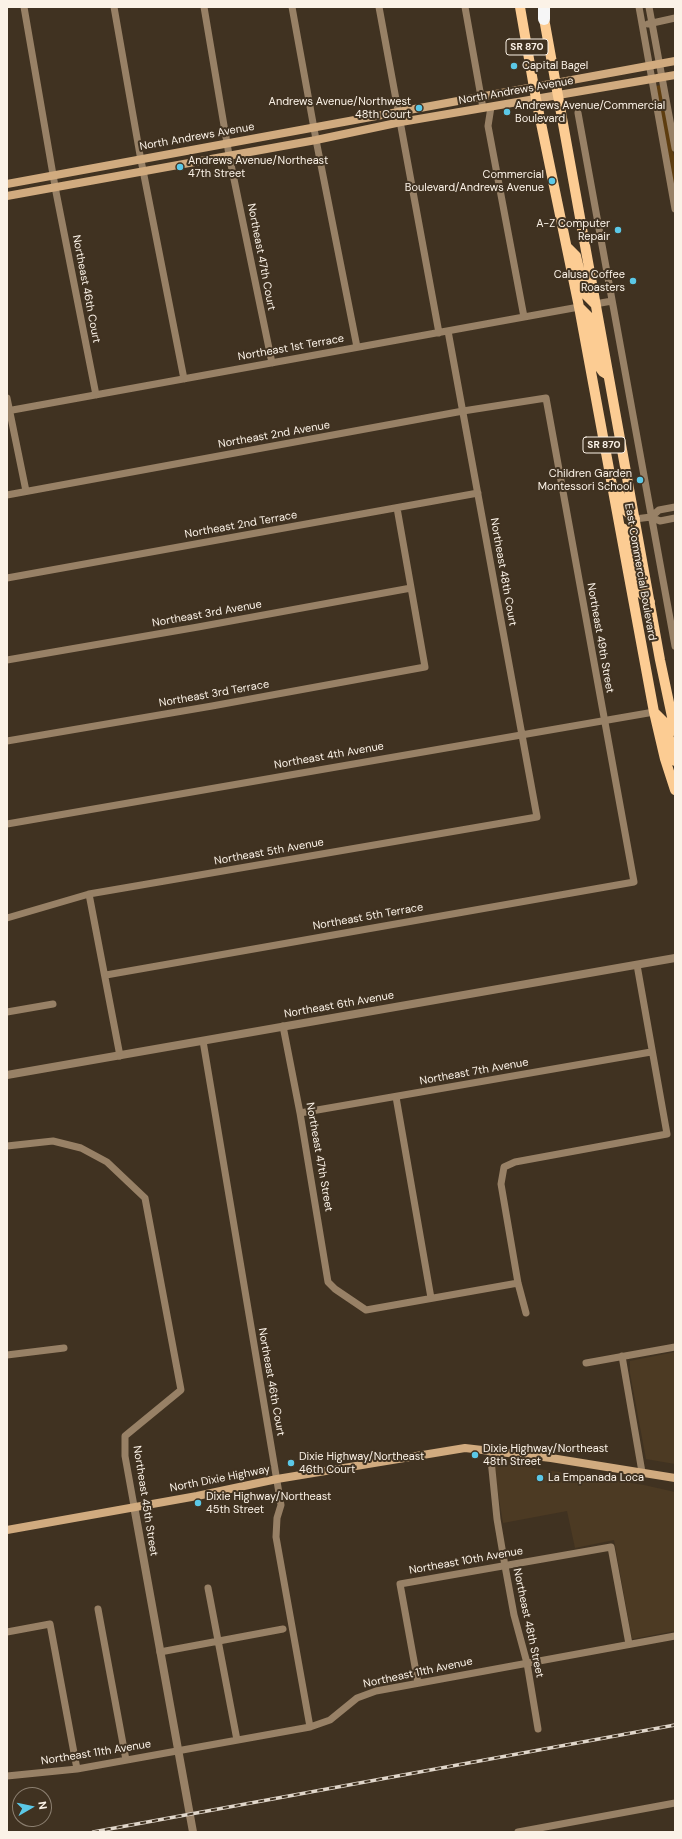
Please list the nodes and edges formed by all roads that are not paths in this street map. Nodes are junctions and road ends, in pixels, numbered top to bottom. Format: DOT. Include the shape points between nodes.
graph roads {
  1 [pos="24,7"];
  2 [pos="114,7"];
  3 [pos="204,7"];
  4 [pos="292,7"];
  5 [pos="379,7"];
  6 [pos="465,7"];
  7 [pos="520,7"];
  8 [pos="639,7"];
  9 [pos="649,7"];
  10 [pos="543,11"];
  11 [pos="675,18"];
  12 [pos="652,23"];
  13 [pos="642,25"];
  14 [pos="675,61"];
  15 [pos="659,63"];
  16 [pos="649,65"];
  17 [pos="675,75"];
  18 [pos="662,77"];
  19 [pos="652,79"];
  20 [pos="556,82"];
  21 [pos="534,86"];
  22 [pos="558,95"];
  23 [pos="481,96"];
  24 [pos="536,99"];
  25 [pos="487,107"];
  26 [pos="398,111"];
  27 [pos="578,113"];
  28 [pos="401,122"];
  29 [pos="673,122"];
  30 [pos="660,124"];
  31 [pos="314,127"];
  32 [pos="316,140"];
  33 [pos="227,143"];
  34 [pos="675,148"];
  35 [pos="229,155"];
  36 [pos="141,159"];
  37 [pos="144,170"];
  38 [pos="53,175"];
  39 [pos="7,184"];
  40 [pos="55,186"];
  41 [pos="7,196"];
  42 [pos="675,209"];
  43 [pos="567,248"];
  44 [pos="612,301"];
  45 [pos="595,304"];
  46 [pos="579,307"];
  47 [pos="524,317"];
  48 [pos="448,331"];
  49 [pos="439,332"];
  50 [pos="357,348"];
  51 [pos="272,363"];
  52 [pos="608,375"];
  53 [pos="184,379"];
  54 [pos="96,395"];
  55 [pos="7,398"];
  56 [pos="546,398"];
  57 [pos="8,410"];
  58 [pos="463,412"];
  59 [pos="603,439"];
  60 [pos="26,491"];
  61 [pos="478,493"];
  62 [pos="7,495"];
  63 [pos="675,507"];
  64 [pos="397,508"];
  65 [pos="651,517"];
  66 [pos="675,518"];
  67 [pos="635,519"];
  68 [pos="620,526"];
  69 [pos="7,578"];
  70 [pos="411,588"];
  71 [pos="650,602"];
  72 [pos="639,633"];
  73 [pos="675,646"];
  74 [pos="7,660"];
  75 [pos="672,700"];
  76 [pos="654,712"];
  77 [pos="604,720"];
  78 [pos="675,731"];
  79 [pos="521,734"];
  80 [pos="7,741"];
  81 [pos="675,760"];
  82 [pos="675,790"];
  83 [pos="537,817"];
  84 [pos="7,824"];
  85 [pos="634,882"];
  86 [pos="89,894"];
  87 [pos="7,918"];
  88 [pos="675,958"];
  89 [pos="637,965"];
  90 [pos="106,975"];
  91 [pos="53,1004"];
  92 [pos="7,1012"];
  93 [pos="283,1026"];
  94 [pos="203,1041"];
  95 [pos="651,1052"];
  96 [pos="120,1056"];
  97 [pos="7,1075"];
  98 [pos="396,1097"];
  99 [pos="300,1113"];
  100 [pos="7,1146"];
  101 [pos="518,1283"];
  102 [pos="431,1298"];
  103 [pos="526,1313"];
  104 [pos="675,1347"];
  105 [pos="64,1348"];
  106 [pos="7,1355"];
  107 [pos="622,1356"];
  108 [pos="586,1363"];
  109 [pos="490,1450"];
  110 [pos="642,1472"];
  111 [pos="675,1478"];
  112 [pos="277,1479"];
  113 [pos="134,1506"];
  114 [pos="7,1530"];
  115 [pos="505,1566"];
  116 [pos="208,1588"];
  117 [pos="98,1609"];
  118 [pos="283,1630"];
  119 [pos="7,1632"];
  120 [pos="675,1636"];
  121 [pos="217,1640"];
  122 [pos="629,1644"];
  123 [pos="160,1652"];
  124 [pos="527,1662"];
  125 [pos="418,1683"];
  126 [pos="310,1727"];
  127 [pos="538,1729"];
  128 [pos="236,1740"];
  129 [pos="178,1751"];
  130 [pos="126,1760"];
  131 [pos="77,1769"];
  132 [pos="7,1776"];
  133 [pos="675,1803"];
  134 [pos="193,1832"];
  135 [pos="518,1832"];
  1 -- 38 [label="street, Northeast 46th Court"];
  2 -- 36 [label="street"];
  3 -- 33 [label="street, Northeast 47th Court"];
  4 -- 31 [label="street"];
  5 -- 26 [label="street"];
  6 -- 23 [label="street"];
  7 -- 21 [label="main road, SR 870"];
  8 -- 13 [label="street"];
  9 -- 12 [label="street"];
  10 -- 20 [label="main road, SR 870"];
  11 -- 12 [label="street"];
  12 -- 13 [label="street"];
  12 -- 15 [label="street"];
  13 -- 16 [label="street"];
  14 -- 15 [label="main road, North Andrews Avenue"];
  15 -- 16 [label="main road, North Andrews Avenue"];
  15 -- 18 [label="street"];
  16 -- 19 [label="street"];
  16 -- 20 [label="main road, North Andrews Avenue"];
  17 -- 18 [label="main road, North Andrews Avenue"];
  18 -- 19 [label="main road, North Andrews Avenue"];
  18 -- 29 [label="street"];
  19 -- 22 [label="main road, North Andrews Avenue"];
  19 -- 30 [label="street"];
  20 -- 21 [label="main road, North Andrews Avenue"];
  20 -- 22 [label="main road, SR 870"];
  21 -- 23 [label="main road, North Andrews Avenue"];
  21 -- 24 [label="main road, SR 870"];
  22 -- 24 [label="main road, North Andrews Avenue"];
  22 -- 45 [label="main road, East Commercial Boulevard / SR 870"];
  23 -- 25 [label="street"];
  23 -- 26 [label="main road, North Andrews Avenue"];
  24 -- 25 [label="main road, North Andrews Avenue"];
  24 -- 43 [label="main road, East Commercial Boulevard / SR 870"];
  25 -- 28 [label="main road, North Andrews Avenue"];
  25 -- 47 [label="street" via="488,126"];
  26 -- 28 [label="street"];
  26 -- 31 [label="main road, North Andrews Avenue"];
  27 -- 44 [label="street"];
  28 -- 32 [label="main road, North Andrews Avenue"];
  28 -- 49 [label="street"];
  29 -- 30 [label="street"];
  29 -- 34 [label="street"];
  30 -- 42 [label="street"];
  31 -- 32 [label="street"];
  31 -- 33 [label="main road, North Andrews Avenue"];
  32 -- 35 [label="main road, North Andrews Avenue"];
  32 -- 50 [label="street"];
  33 -- 35 [label="street, Northeast 47th Court"];
  33 -- 36 [label="main road, North Andrews Avenue"];
  35 -- 37 [label="main road, North Andrews Avenue"];
  35 -- 51 [label="street, Northeast 47th Court"];
  36 -- 37 [label="street"];
  36 -- 38 [label="main road, North Andrews Avenue"];
  37 -- 40 [label="main road, North Andrews Avenue"];
  37 -- 53 [label="street"];
  38 -- 39 [label="main road, North Andrews Avenue"];
  38 -- 40 [label="street, Northeast 46th Court"];
  40 -- 41 [label="main road, North Andrews Avenue"];
  40 -- 54 [label="street, Northeast 46th Court"];
  43 -- 45 [label="main road" via="576,256 583,291"];
  43 -- 46 [label="main road, East Commercial Boulevard / SR 870"];
  44 -- 45 [label="street"];
  44 -- 65 [label="street"];
  45 -- 52 [label="main road, East Commercial Boulevard / SR 870"];
  46 -- 47 [label="street, Northeast 1st Terrace"];
  46 -- 52 [label="main road" via="589,317 600,368"];
  46 -- 59 [label="main road, East Commercial Boulevard / SR 870"];
  47 -- 48 [label="street, Northeast 1st Terrace"];
  48 -- 49 [label="street, Northeast 1st Terrace"];
  48 -- 58 [label="street, Northeast 48th Court"];
  49 -- 50 [label="street, Northeast 1st Terrace"];
  50 -- 51 [label="street, Northeast 1st Terrace"];
  51 -- 53 [label="street, Northeast 1st Terrace"];
  52 -- 67 [label="main road, East Commercial Boulevard / SR 870"];
  53 -- 54 [label="street, Northeast 1st Terrace"];
  54 -- 57 [label="street, Northeast 1st Terrace"];
  55 -- 57 [label="street"];
  56 -- 58 [label="street, Northeast 2nd Avenue"];
  56 -- 77 [label="street, Northeast 49th Street"];
  57 -- 60 [label="street"];
  58 -- 60 [label="street, Northeast 2nd Avenue"];
  58 -- 61 [label="street, Northeast 48th Court"];
  59 -- 67 [label="main road" via="612,447 624,508"];
  59 -- 68 [label="main road, East Commercial Boulevard / SR 870"];
  60 -- 62 [label="street, Northeast 2nd Avenue"];
  61 -- 64 [label="street, Northeast 2nd Terrace"];
  61 -- 79 [label="street, Northeast 48th Court"];
  63 -- 65 [label="street" via="658,510"];
  64 -- 69 [label="street, Northeast 2nd Terrace"];
  64 -- 70 [label="street"];
  65 -- 66 [label="street" via="660,521"];
  65 -- 67 [label="street"];
  65 -- 73 [label="street"];
  67 -- 71 [label="main road, East Commercial Boulevard / SR 870"];
  68 -- 71 [label="main road" via="631,538 641,593"];
  68 -- 72 [label="main road, East Commercial Boulevard / SR 870"];
  70 -- 74 [label="street, Northeast 3rd Avenue"];
  70 -- 80 [label="street, Northeast 3rd Terrace" via="425,667"];
  71 -- 75 [label="main road, East Commercial Boulevard / SR 870"];
  72 -- 75 [label="main road" via="644,636 647,643 657,694 662,699"];
  72 -- 76 [label="main road, East Commercial Boulevard / SR 870"];
  75 -- 78 [label="main road, East Commercial Boulevard / SR 870"];
  76 -- 77 [label="street, Northeast 4th Avenue"];
  76 -- 81 [label="main road" via="665,723"];
  76 -- 82 [label="main road, East Commercial Boulevard / SR 870"];
  77 -- 79 [label="street, Northeast 4th Avenue"];
  77 -- 85 [label="street, Northeast 49th Street"];
  79 -- 83 [label="street, Northeast 48th Court"];
  79 -- 84 [label="street, Northeast 4th Avenue"];
  83 -- 86 [label="street, Northeast 5th Avenue"];
  85 -- 90 [label="street, Northeast 5th Terrace"];
  86 -- 87 [label="street, Northeast 5th Avenue"];
  86 -- 90 [label="street"];
  88 -- 89 [label="street, Northeast 6th Avenue"];
  89 -- 93 [label="street, Northeast 6th Avenue"];
  89 -- 95 [label="street"];
  90 -- 96 [label="street"];
  91 -- 92 [label="street"];
  93 -- 94 [label="street, Northeast 6th Avenue"];
  93 -- 99 [label="street, Northeast 47th Street"];
  94 -- 96 [label="street, Northeast 6th Avenue"];
  94 -- 112 [label="street, Northeast 46th Court"];
  95 -- 98 [label="street, Northeast 7th Avenue"];
  95 -- 101 [label="street" via="667,1134 515,1162 504,1167 502,1184"];
  96 -- 97 [label="street, Northeast 6th Avenue"];
  98 -- 99 [label="street, Northeast 7th Avenue"];
  98 -- 102 [label="street"];
  99 -- 102 [label="street, Northeast 47th Street" via="328,1282 366,1310"];
  100 -- 113 [label="street, Northeast 45th Street" via="52,1140 81,1148 107,1162 146,1198 181,1390 125,1436 125,1456"];
  101 -- 102 [label="street"];
  101 -- 103 [label="street"];
  104 -- 107 [label="street"];
  105 -- 106 [label="street"];
  107 -- 108 [label="street"];
  107 -- 110 [label="street"];
  109 -- 110 [label="main road, North Dixie Highway"];
  109 -- 112 [label="main road, North Dixie Highway" via="464,1448"];
  109 -- 115 [label="street, Northeast 48th Street"];
  110 -- 111 [label="main road, North Dixie Highway"];
  112 -- 113 [label="main road, North Dixie Highway"];
  112 -- 126 [label="street, Northeast 46th Court" via="281,1505 276,1537"];
  113 -- 114 [label="main road, North Dixie Highway"];
  113 -- 123 [label="street, Northeast 45th Street"];
  115 -- 122 [label="street, Northeast 10th Avenue" via="611,1547"];
  115 -- 124 [label="street, Northeast 48th Street" via="514,1615"];
  115 -- 125 [label="street, Northeast 10th Avenue" via="400,1584"];
  116 -- 121 [label="street"];
  117 -- 130 [label="street"];
  118 -- 121 [label="street"];
  119 -- 131 [label="street" via="50,1624"];
  120 -- 122 [label="street, Northeast 11th Avenue"];
  121 -- 123 [label="street"];
  121 -- 128 [label="street"];
  122 -- 124 [label="street, Northeast 11th Avenue"];
  123 -- 129 [label="street, Northeast 45th Street"];
  124 -- 125 [label="street, Northeast 11th Avenue"];
  124 -- 127 [label="street, Northeast 48th Street"];
  125 -- 126 [label="street, Northeast 11th Avenue" via="376,1691 358,1698 330,1720"];
  126 -- 128 [label="street, Northeast 11th Avenue"];
  128 -- 129 [label="street, Northeast 11th Avenue"];
  129 -- 130 [label="street, Northeast 11th Avenue"];
  129 -- 134 [label="street, Northeast 45th Street"];
  130 -- 131 [label="street, Northeast 11th Avenue"];
  131 -- 132 [label="street, Northeast 11th Avenue"];
  133 -- 135 [label="street"];
}
